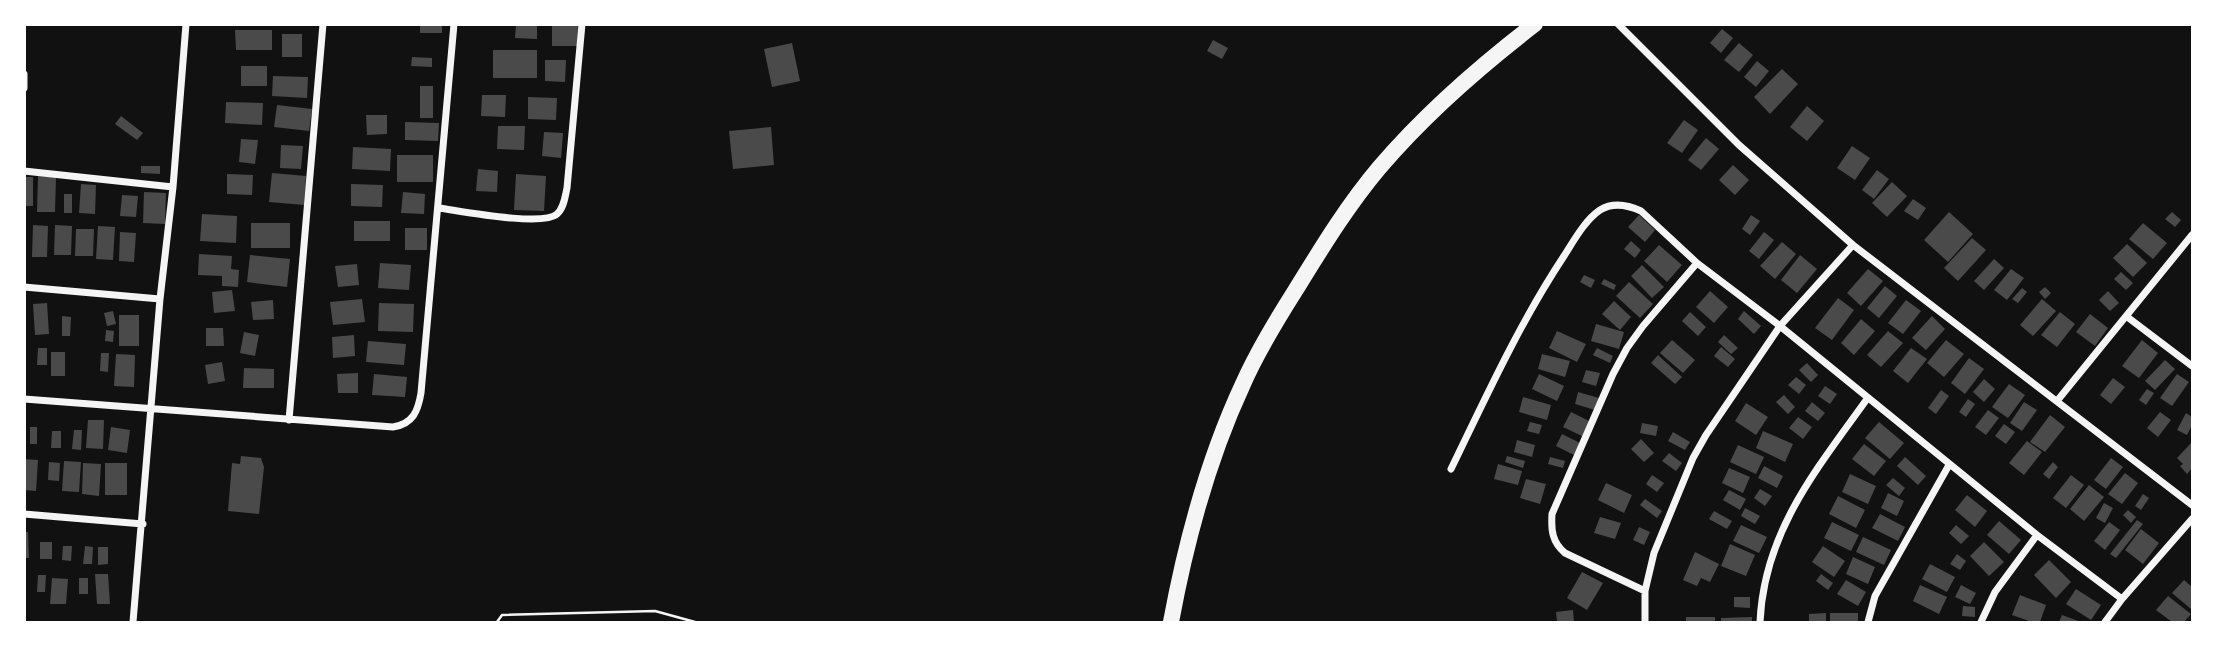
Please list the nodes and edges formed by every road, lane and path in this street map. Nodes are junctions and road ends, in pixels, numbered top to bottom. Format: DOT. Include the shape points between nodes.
graph roads {
  1 [pos="187,24"];
  2 [pos="323,24"];
  3 [pos="454,24"];
  4 [pos="582,24"];
  5 [pos="1535,24"];
  6 [pos="1618,24"];
  7 [pos="24,74"];
  8 [pos="24,88"];
  9 [pos="24,171"];
  10 [pos="173,187"];
  11 [pos="439,208"];
  12 [pos="2193,235"];
  13 [pos="1853,245"];
  14 [pos="1697,263"];
  15 [pos="24,287"];
  16 [pos="160,299"];
  17 [pos="2126,316"];
  18 [pos="1780,326"];
  19 [pos="2193,366"];
  20 [pos="24,399"];
  21 [pos="1867,399"];
  22 [pos="2057,401"];
  23 [pos="151,409"];
  24 [pos="289,420"];
  25 [pos="1949,465"];
  26 [pos="1451,469"];
  27 [pos="2193,505"];
  28 [pos="24,514"];
  29 [pos="2193,519"];
  30 [pos="143,524"];
  31 [pos="2037,535"];
  32 [pos="1645,591"];
  33 [pos="2122,599"];
  34 [pos="133,622"];
  35 [pos="497,622"];
  36 [pos="695,622"];
  37 [pos="1171,622"];
  38 [pos="1645,622"];
  39 [pos="1760,622"];
  40 [pos="1867,622"];
  41 [pos="1981,622"];
  42 [pos="2105,622"];
  1 -- 10 [label="street"];
  2 -- 24 [label="street"];
  3 -- 11 [label="street"];
  4 -- 11 [label="street" via="561,210 537,221"];
  5 -- 37 [label="main road" via="1475,72 1378,169 1329,235 1272,328 1242,384 1206,481"];
  6 -- 13 [label="street" via="1739,145"];
  7 -- 8 [label="street"];
  9 -- 10 [label="street"];
  10 -- 16 [label="street"];
  11 -- 24 [label="street" via="421,393 408,424"];
  12 -- 17 [label="street"];
  13 -- 18 [label="street"];
  13 -- 22 [label="street"];
  14 -- 18 [label="street"];
  14 -- 26 [label="street" via="1641,211 1622,205 1596,213 1519,328"];
  14 -- 32 [label="street" via="1628,348 1552,514 1551,528 1565,553"];
  15 -- 16 [label="street"];
  16 -- 23 [label="street"];
  17 -- 19 [label="street"];
  17 -- 22 [label="street"];
  18 -- 21 [label="street"];
  18 -- 32 [label="street" via="1693,458 1654,553"];
  20 -- 23 [label="street"];
  21 -- 25 [label="street"];
  21 -- 39 [label="street" via="1782,528 1766,573"];
  22 -- 27 [label="street"];
  23 -- 24 [label="street"];
  23 -- 30 [label="street"];
  25 -- 31 [label="street"];
  25 -- 40 [label="street" via="1878,590"];
  28 -- 30 [label="street"];
  29 -- 33 [label="street"];
  30 -- 34 [label="street"];
  31 -- 33 [label="street"];
  31 -- 41 [label="street" via="1995,592"];
  32 -- 38 [label="street"];
  33 -- 42 [label="street"];
  35 -- 36 [label="path" via="502,615 655,611"];
}
